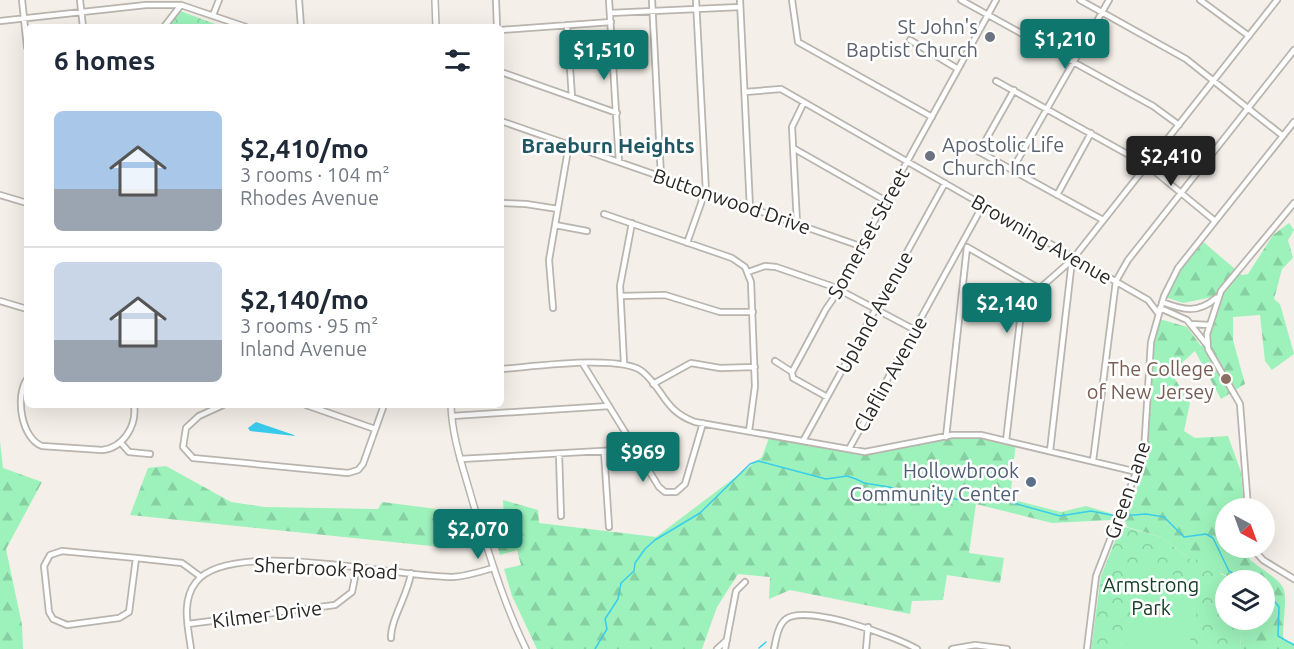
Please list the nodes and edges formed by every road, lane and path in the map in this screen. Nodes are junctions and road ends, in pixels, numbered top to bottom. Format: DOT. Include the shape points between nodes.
graph roads {
  1 [pos="22,0"];
  2 [pos="80,0"];
  3 [pos="127,0"];
  4 [pos="219,0"];
  5 [pos="299,0"];
  6 [pos="435,0"];
  7 [pos="496,0"];
  8 [pos="609,0"];
  9 [pos="652,0"];
  10 [pos="696,0"];
  11 [pos="740,0"];
  12 [pos="792,0"];
  13 [pos="961,0"];
  14 [pos="996,0"];
  15 [pos="1080,0"];
  16 [pos="1109,0"];
  17 [pos="1200,0"];
  18 [pos="1277,0"];
  19 [pos="180,2"];
  20 [pos="128,7"];
  21 [pos="740,7"];
  22 [pos="696,9"];
  23 [pos="653,11"];
  24 [pos="81,12"];
  25 [pos="1102,12"];
  26 [pos="610,13"];
  27 [pos="213,15"];
  28 [pos="988,15"];
  29 [pos="24,18"];
  30 [pos="0,21"];
  31 [pos="611,22"];
  32 [pos="25,24"];
  33 [pos="83,24"];
  34 [pos="166,24"];
  35 [pos="238,24"];
  36 [pos="301,24"];
  37 [pos="436,24"];
  38 [pos="497,24"];
  39 [pos="567,25"];
  40 [pos="504,30"];
  41 [pos="1249,36"];
  42 [pos="910,40"];
  43 [pos="1294,50"];
  44 [pos="1075,63"];
  45 [pos="958,69"];
  46 [pos="504,73"];
  47 [pos="996,81"];
  48 [pos="1214,81"];
  49 [pos="1014,90"];
  50 [pos="744,92"];
  51 [pos="572,97"];
  52 [pos="804,102"];
  53 [pos="1046,108"];
  54 [pos="1248,108"];
  55 [pos="617,113"];
  56 [pos="932,117"];
  57 [pos="504,122"];
  58 [pos="1294,122"];
  59 [pos="1179,125"];
  60 [pos="1091,134"];
  61 [pos="1283,136"];
  62 [pos="569,144"];
  63 [pos="965,144"];
  64 [pos="793,148"];
  65 [pos="979,152"];
  66 [pos="619,162"];
  67 [pos="908,163"];
  68 [pos="1147,165"];
  69 [pos="1012,170"];
  70 [pos="661,177"];
  71 [pos="945,183"];
  72 [pos="705,192"];
  73 [pos="1181,193"];
  74 [pos="0,195"];
  75 [pos="1057,195"];
  76 [pos="886,201"];
  77 [pos="24,203"];
  78 [pos="504,203"];
  79 [pos="1294,203"];
  80 [pos="983,205"];
  81 [pos="750,208"];
  82 [pos="558,209"];
  83 [pos="604,214"];
  84 [pos="1103,220"];
  85 [pos="1215,221"];
  86 [pos="632,223"];
  87 [pos="797,223"];
  88 [pos="555,225"];
  89 [pos="587,231"];
  90 [pos="687,243"];
  91 [pos="860,246"];
  92 [pos="965,246"];
  93 [pos="1073,258"];
  94 [pos="748,272"];
  95 [pos="1116,281"];
  96 [pos="1040,289"];
  97 [pos="840,291"];
  98 [pos="621,296"];
  99 [pos="1164,296"];
  100 [pos="1218,296"];
  101 [pos="1148,300"];
  102 [pos="0,301"];
  103 [pos="24,308"];
  104 [pos="553,308"];
  105 [pos="876,308"];
  106 [pos="1160,308"];
  107 [pos="1200,309"];
  108 [pos="753,312"];
  109 [pos="1211,318"];
  110 [pos="1191,324"];
  111 [pos="1209,325"];
  112 [pos="915,330"];
  113 [pos="1207,345"];
  114 [pos="775,361"];
  115 [pos="624,363"];
  116 [pos="583,364"];
  117 [pos="755,367"];
  118 [pos="504,369"];
  119 [pos="792,372"];
  120 [pos="653,384"];
  121 [pos="24,388"];
  122 [pos="827,397"];
  123 [pos="609,406"];
  124 [pos="134,408"];
  125 [pos="216,408"];
  126 [pos="315,408"];
  127 [pos="383,408"];
  128 [pos="504,408"];
  129 [pos="504,408"];
  130 [pos="451,409"];
  131 [pos="703,423"];
  132 [pos="375,429"];
  133 [pos="749,431"];
  134 [pos="946,437"];
  135 [pos="802,441"];
  136 [pos="1006,441"];
  137 [pos="121,443"];
  138 [pos="636,449"];
  139 [pos="849,449"];
  140 [pos="604,451"];
  141 [pos="1050,451"];
  142 [pos="150,454"];
  143 [pos="559,454"];
  144 [pos="460,459"];
  145 [pos="1093,461"];
  146 [pos="1137,472"];
  147 [pos="1247,498"];
  148 [pos="561,516"];
  149 [pos="609,527"];
  150 [pos="136,558"];
  151 [pos="1261,558"];
  152 [pos="357,567"];
  153 [pos="493,568"];
  154 [pos="411,573"];
  155 [pos="201,577"];
  156 [pos="1294,579"];
  157 [pos="745,582"];
  158 [pos="188,624"];
  159 [pos="868,627"];
  160 [pos="391,638"];
  161 [pos="727,640"];
  162 [pos="190,649"];
  163 [pos="526,649"];
  164 [pos="717,649"];
  165 [pos="725,649"];
  166 [pos="774,649"];
  167 [pos="866,649"];
  168 [pos="917,649"];
  169 [pos="952,649"];
  170 [pos="1007,649"];
  171 [pos="1087,649"];
  1 -- 29 [label="street"];
  2 -- 24 [label="street"];
  3 -- 20 [label="street"];
  4 -- 27 [label="street"];
  5 -- 36 [label="street"];
  6 -- 37 [label="main road"];
  7 -- 38 [label="street"];
  8 -- 26 [label="street"];
  9 -- 23 [label="street"];
  10 -- 22 [label="street"];
  11 -- 21 [label="street"];
  12 -- 56 [label="street" via="798,42"];
  13 -- 28 [label="street"];
  14 -- 28 [label="street, Somerset Street"];
  15 -- 25 [label="street"];
  16 -- 25 [label="street"];
  17 -- 41 [label="street"];
  18 -- 41 [label="street"];
  19 -- 20 [label="street"];
  19 -- 27 [label="street"];
  19 -- 34 [label="street"];
  20 -- 24 [label="street"];
  21 -- 22 [label="street"];
  21 -- 50 [label="street"];
  22 -- 23 [label="street"];
  22 -- 72 [label="street"];
  23 -- 26 [label="street"];
  23 -- 70 [label="street"];
  24 -- 29 [label="street"];
  24 -- 33 [label="street"];
  25 -- 44 [label="street"];
  25 -- 48 [label="street" via="1175,52"];
  26 -- 31 [label="street"];
  27 -- 35 [label="street"];
  28 -- 44 [label="street"];
  28 -- 45 [label="street, Somerset Street"];
  29 -- 30 [label="street"];
  29 -- 32 [label="street"];
  31 -- 39 [label="street"];
  31 -- 55 [label="street"];
  39 -- 40 [label="street"];
  39 -- 51 [label="street"];
  41 -- 48 [label="street"];
  42 -- 45 [label="street"];
  43 -- 54 [label="street"];
  44 -- 53 [label="street"];
  44 -- 59 [label="street" via="1154,106"];
  45 -- 56 [label="street, Somerset Street"];
  46 -- 51 [label="street"];
  47 -- 49 [label="street"];
  48 -- 54 [label="street"];
  48 -- 59 [label="street"];
  49 -- 53 [label="street"];
  49 -- 65 [label="street"];
  50 -- 52 [label="street, Browning Avenue" via="782,89"];
  50 -- 81 [label="street"];
  51 -- 55 [label="street"];
  52 -- 64 [label="street" via="793,122"];
  52 -- 67 [label="street, Browning Avenue"];
  53 -- 60 [label="street"];
  53 -- 69 [label="street"];
  54 -- 61 [label="street"];
  54 -- 73 [label="street"];
  55 -- 66 [label="street"];
  56 -- 67 [label="street, Somerset Street"];
  57 -- 62 [label="street, Buttonwood Drive"];
  58 -- 61 [label="street, Green Lane"];
  59 -- 68 [label="street"];
  60 -- 68 [label="street"];
  60 -- 75 [label="street"];
  61 -- 85 [label="street, Green Lane"];
  62 -- 66 [label="street, Buttonwood Drive"];
  62 -- 82 [label="street"];
  63 -- 65 [label="street"];
  64 -- 76 [label="street"];
  64 -- 87 [label="street"];
  65 -- 69 [label="street"];
  66 -- 70 [label="street, Buttonwood Drive"];
  67 -- 71 [label="street, Browning Avenue"];
  67 -- 76 [label="street, Somerset Street"];
  68 -- 73 [label="street"];
  68 -- 84 [label="street"];
  69 -- 75 [label="street"];
  70 -- 72 [label="street, Buttonwood Drive"];
  71 -- 80 [label="street, Browning Avenue"];
  71 -- 105 [label="street, Upland Avenue"];
  72 -- 81 [label="street, Buttonwood Drive"];
  72 -- 90 [label="street"];
  73 -- 85 [label="street"];
  73 -- 95 [label="street"];
  74 -- 77 [label="street"];
  75 -- 84 [label="street"];
  76 -- 91 [label="street, Somerset Street"];
  78 -- 82 [label="street"];
  79 -- 100 [label="street"];
  80 -- 92 [label="street, Claflin Avenue"];
  80 -- 93 [label="street, Browning Avenue"];
  81 -- 87 [label="street, Buttonwood Drive"];
  82 -- 88 [label="street"];
  83 -- 86 [label="street"];
  84 -- 93 [label="street"];
  85 -- 99 [label="street, Green Lane" via="1174,274"];
  86 -- 90 [label="street"];
  86 -- 98 [label="street"];
  87 -- 91 [label="street, Buttonwood Drive"];
  88 -- 89 [label="street"];
  88 -- 104 [label="street" via="548,268"];
  90 -- 94 [label="street" via="737,260"];
  91 -- 97 [label="street, Somerset Street"];
  92 -- 96 [label="street"];
  92 -- 112 [label="street, Claflin Avenue"];
  92 -- 134 [label="street"];
  93 -- 95 [label="street, Browning Avenue"];
  93 -- 96 [label="street"];
  93 -- 141 [label="street"];
  94 -- 97 [label="street" via="776,267"];
  94 -- 108 [label="street"];
  95 -- 101 [label="street, Browning Avenue"];
  95 -- 145 [label="street"];
  96 -- 136 [label="street" via="1022,304"];
  97 -- 105 [label="street"];
  97 -- 119 [label="street, Somerset Street"];
  98 -- 108 [label="street" via="665,295 720,312"];
  98 -- 115 [label="street"];
  99 -- 101 [label="street"];
  99 -- 106 [label="street, Green Lane"];
  100 -- 107 [label="street"];
  100 -- 109 [label="street"];
  101 -- 106 [label="street"];
  102 -- 103 [label="street"];
  105 -- 112 [label="street"];
  105 -- 122 [label="street, Upland Avenue"];
  106 -- 107 [label="street"];
  106 -- 110 [label="street"];
  106 -- 146 [label="street, Green Lane" via="1150,353 1146,444"];
  107 -- 109 [label="street"];
  108 -- 117 [label="street"];
  109 -- 111 [label="street"];
  110 -- 111 [label="street"];
  110 -- 113 [label="street"];
  111 -- 113 [label="street"];
  112 -- 139 [label="street, Claflin Avenue"];
  113 -- 147 [label="street" via="1240,404"];
  114 -- 119 [label="street"];
  115 -- 116 [label="street"];
  115 -- 120 [label="street" via="639,369"];
  116 -- 118 [label="street"];
  116 -- 123 [label="street"];
  117 -- 120 [label="street" via="720,368 691,363"];
  117 -- 133 [label="street"];
  119 -- 122 [label="street" via="792,377"];
  120 -- 131 [label="street" via="674,411"];
  121 -- 137 [label="street" via="21,396 26,430 33,442 102,450"];
  122 -- 135 [label="street, Upland Avenue"];
  123 -- 129 [label="street"];
  123 -- 138 [label="street"];
  124 -- 137 [label="street"];
  125 -- 132 [label="street" via="186,428 183,443 188,455 199,460 348,473 358,470"];
  126 -- 132 [label="street"];
  127 -- 132 [label="street"];
  128 -- 130 [label="street"];
  130 -- 144 [label="main road"];
  131 -- 133 [label="street"];
  131 -- 138 [label="street" via="685,484 676,492 662,490"];
  133 -- 135 [label="street"];
  134 -- 136 [label="street" via="970,434"];
  134 -- 139 [label="street" via="872,452"];
  135 -- 139 [label="street"];
  136 -- 141 [label="street"];
  137 -- 142 [label="street" via="129,452"];
  138 -- 140 [label="street"];
  140 -- 143 [label="street"];
  140 -- 149 [label="street"];
  141 -- 145 [label="street"];
  143 -- 144 [label="street"];
  143 -- 148 [label="street"];
  144 -- 153 [label="main road"];
  145 -- 146 [label="street"];
  146 -- 171 [label="street, Green Lane" via="1096,576"];
  150 -- 150 [label="street" via="62,551 50,555 44,570 51,616 67,625 123,617 132,604"];
  150 -- 155 [label="street" via="182,563"];
  151 -- 156 [label="street"];
  152 -- 154 [label="street, Sherbrook Road"];
  152 -- 155 [label="street, Sherbrook Road" via="256,562 219,567"];
  152 -- 158 [label="street, Kilmer Drive" via="352,592 335,605"];
  153 -- 154 [label="street, Sherbrook Road" via="454,577"];
  153 -- 163 [label="main road"];
  154 -- 160 [label="street"];
  155 -- 158 [label="street" via="188,601"];
  157 -- 161 [label="street" via="736,591"];
  158 -- 162 [label="street"];
  159 -- 166 [label="street" via="802,614 781,625"];
  159 -- 167 [label="street"];
  159 -- 168 [label="street"];
  161 -- 164 [label="street"];
  161 -- 165 [label="street"];
  169 -- 170 [label="street" via="969,645"];
}
